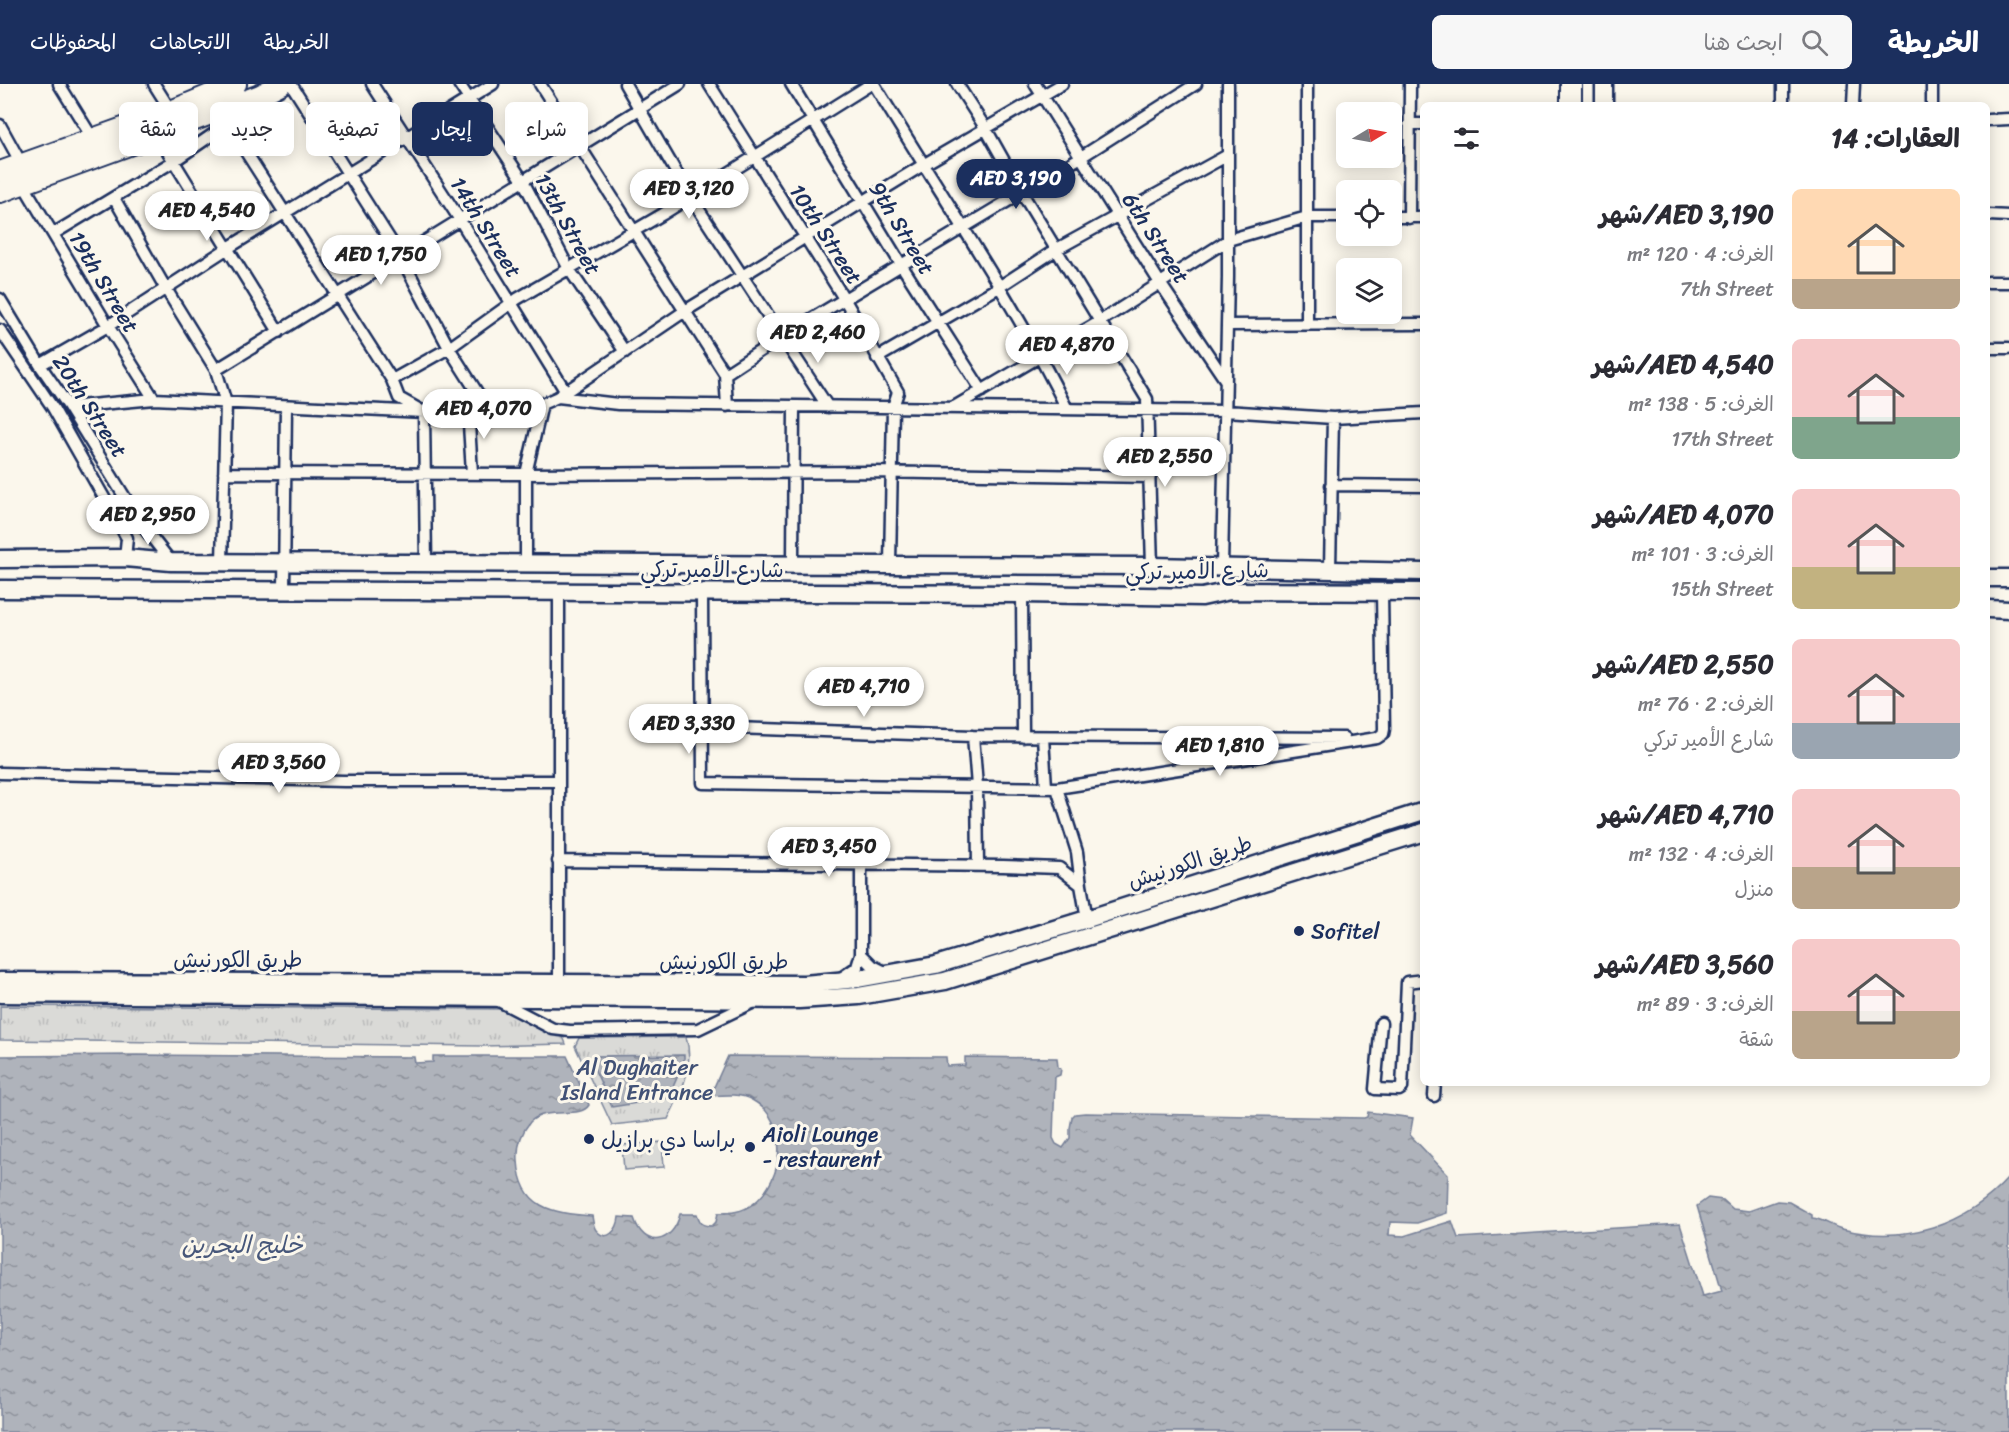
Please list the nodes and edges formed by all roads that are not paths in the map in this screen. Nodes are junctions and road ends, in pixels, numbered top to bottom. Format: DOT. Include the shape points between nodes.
graph roads {
  1 [pos="59,84"];
  2 [pos="154,84"];
  3 [pos="236,84"];
  4 [pos="281,84"];
  5 [pos="291,84"];
  6 [pos="372,84"];
  7 [pos="459,84"];
  8 [pos="493,84"];
  9 [pos="540,84"];
  10 [pos="625,84"];
  11 [pos="680,84"];
  12 [pos="709,84"];
  13 [pos="791,84"];
  14 [pos="873,84"];
  15 [pos="957,84"];
  16 [pos="1035,84"];
  17 [pos="1062,84"];
  18 [pos="1196,84"];
  19 [pos="1228,84"];
  20 [pos="1307,84"];
  21 [pos="1410,84"];
  22 [pos="1562,84"];
  23 [pos="1571,84"];
  24 [pos="1604,84"];
  25 [pos="1783,84"];
  26 [pos="1854,84"];
  27 [pos="1932,84"];
  28 [pos="1043,97"];
  29 [pos="468,99"];
  30 [pos="165,102"];
  31 [pos="193,102"];
  32 [pos="251,102"];
  33 [pos="551,102"];
  34 [pos="1562,102"];
  35 [pos="1571,102"];
  36 [pos="1605,102"];
  37 [pos="1784,102"];
  38 [pos="1853,102"];
  39 [pos="1932,102"];
  40 [pos="640,108"];
  41 [pos="2009,119"];
  42 [pos="814,120"];
  43 [pos="1990,120"];
  44 [pos="1409,124"];
  45 [pos="1420,124"];
  46 [pos="0,125"];
  47 [pos="986,129"];
  48 [pos="119,130"];
  49 [pos="210,131"];
  50 [pos="406,137"];
  51 [pos="93,139"];
  52 [pos="588,140"];
  53 [pos="119,146"];
  54 [pos="1228,155"];
  55 [pos="171,156"];
  56 [pos="253,156"];
  57 [pos="563,156"];
  58 [pos="586,156"];
  59 [pos="754,157"];
  60 [pos="1081,157"];
  61 [pos="174,161"];
  62 [pos="923,165"];
  63 [pos="0,172"];
  64 [pos="348,173"];
  65 [pos="22,174"];
  66 [pos="523,181"];
  67 [pos="0,192"];
  68 [pos="1022,193"];
  69 [pos="690,196"];
  70 [pos="114,198"];
  71 [pos="863,201"];
  72 [pos="284,213"];
  73 [pos="1118,215"];
  74 [pos="1990,215"];
  75 [pos="2009,216"];
  76 [pos="1307,217"];
  77 [pos="1336,217"];
  78 [pos="1402,218"];
  79 [pos="1409,218"];
  80 [pos="1420,218"];
  81 [pos="460,220"];
  82 [pos="963,229"];
  83 [pos="634,230"];
  84 [pos="53,234"];
  85 [pos="804,237"];
  86 [pos="1228,240"];
  87 [pos="228,248"];
  88 [pos="1057,249"];
  89 [pos="401,257"];
  90 [pos="902,266"];
  91 [pos="569,269"];
  92 [pos="743,277"];
  93 [pos="1990,282"];
  94 [pos="2009,282"];
  95 [pos="1160,283"];
  96 [pos="999,286"];
  97 [pos="166,289"];
  98 [pos="339,295"];
  99 [pos="0,299"];
  100 [pos="845,300"];
  101 [pos="511,303"];
  102 [pos="685,311"];
  103 [pos="1099,322"];
  104 [pos="938,323"];
  105 [pos="1307,324"];
  106 [pos="1420,324"];
  107 [pos="1227,325"];
  108 [pos="108,326"];
  109 [pos="0,330"];
  110 [pos="279,332"];
  111 [pos="783,336"];
  112 [pos="449,348"];
  113 [pos="1990,348"];
  114 [pos="2009,348"];
  115 [pos="625,352"];
  116 [pos="1041,356"];
  117 [pos="878,358"];
  118 [pos="40,365"];
  119 [pos="216,370"];
  120 [pos="725,374"];
  121 [pos="393,380"];
  122 [pos="1226,382"];
  123 [pos="982,391"];
  124 [pos="562,394"];
  125 [pos="154,399"];
  126 [pos="226,403"];
  127 [pos="542,404"];
  128 [pos="286,406"];
  129 [pos="727,406"];
  130 [pos="794,406"];
  131 [pos="69,407"];
  132 [pos="828,407"];
  133 [pos="893,407"];
  134 [pos="468,408"];
  135 [pos="487,408"];
  136 [pos="953,408"];
  137 [pos="1067,409"];
  138 [pos="1149,410"];
  139 [pos="1226,411"];
  140 [pos="424,412"];
  141 [pos="1420,413"];
  142 [pos="1333,418"];
  143 [pos="793,472"];
  144 [pos="891,472"];
  145 [pos="224,473"];
  146 [pos="285,473"];
  147 [pos="472,473"];
  148 [pos="424,474"];
  149 [pos="526,474"];
  150 [pos="1150,477"];
  151 [pos="1331,485"];
  152 [pos="1420,486"];
  153 [pos="142,525"];
  154 [pos="127,538"];
  155 [pos="125,558"];
  156 [pos="0,559"];
  157 [pos="171,562"];
  158 [pos="222,562"];
  159 [pos="284,562"];
  160 [pos="426,563"];
  161 [pos="793,563"];
  162 [pos="526,564"];
  163 [pos="890,564"];
  164 [pos="1152,566"];
  165 [pos="1226,567"];
  166 [pos="1330,568"];
  167 [pos="1420,572"];
  168 [pos="1990,578"];
  169 [pos="2009,579"];
  170 [pos="0,589"];
  171 [pos="284,590"];
  172 [pos="559,591"];
  173 [pos="1230,591"];
  174 [pos="702,592"];
  175 [pos="1382,592"];
  176 [pos="1420,592"];
  177 [pos="1022,594"];
  178 [pos="1990,609"];
  179 [pos="2009,610"];
  180 [pos="704,727"];
  181 [pos="973,736"];
  182 [pos="1023,737"];
  183 [pos="1043,737"];
  184 [pos="1377,738"];
  185 [pos="0,773"];
  186 [pos="558,781"];
  187 [pos="977,786"];
  188 [pos="1052,788"];
  189 [pos="1420,812"];
  190 [pos="1420,833"];
  191 [pos="558,861"];
  192 [pos="861,864"];
  193 [pos="978,866"];
  194 [pos="1080,885"];
  195 [pos="1087,919"];
  196 [pos="861,954"];
  197 [pos="888,974"];
  198 [pos="1420,980"];
  199 [pos="0,981"];
  200 [pos="834,981"];
  201 [pos="558,983"];
  202 [pos="0,994"];
  203 [pos="492,998"];
  204 [pos="758,1000"];
  205 [pos="1382,1023"];
  206 [pos="1435,1086"];
  207 [pos="1434,1096"];
  1 -- 51 [label="street"];
  2 -- 30 [label="street"];
  3 -- 31 [label="highway"];
  4 -- 32 [label="highway"];
  5 -- 64 [label="street"];
  6 -- 50 [label="street, 14th Street"];
  7 -- 29 [label="street, 13th Street"];
  8 -- 29 [label="street"];
  9 -- 33 [label="street"];
  10 -- 40 [label="street"];
  11 -- 40 [label="street"];
  12 -- 59 [label="street, 10th Street"];
  13 -- 42 [label="street, 9th Street"];
  14 -- 42 [label="street"];
  14 -- 62 [label="street"];
  15 -- 47 [label="street"];
  16 -- 28 [label="street, 6th Street"];
  17 -- 28 [label="street"];
  18 -- 60 [label="street"];
  19 -- 54 [label="street"];
  20 -- 76 [label="street"];
  21 -- 44 [label="street"];
  22 -- 34 [label="main road"];
  23 -- 35 [label="highway"];
  24 -- 36 [label="main road"];
  25 -- 37 [label="street"];
  26 -- 38 [label="street"];
  27 -- 39 [label="street"];
  28 -- 47 [label="street"];
  28 -- 60 [label="street, 6th Street"];
  29 -- 50 [label="street"];
  29 -- 66 [label="street, 13th Street"];
  40 -- 52 [label="street"];
  40 -- 69 [label="street"];
  41 -- 43 [label="street"];
  42 -- 59 [label="street"];
  42 -- 71 [label="street, 9th Street"];
  44 -- 45 [label="street"];
  44 -- 79 [label="street"];
  46 -- 65 [label="street, 19th Street"];
  47 -- 62 [label="street"];
  47 -- 68 [label="street"];
  48 -- 51 [label="highway"];
  49 -- 61 [label="street"];
  50 -- 64 [label="street"];
  50 -- 81 [label="street, 14th Street"];
  51 -- 65 [label="highway"];
  53 -- 65 [label="highway"];
  54 -- 73 [label="street"];
  54 -- 86 [label="street"];
  55 -- 61 [label="street"];
  56 -- 72 [label="street"];
  57 -- 66 [label="street"];
  58 -- 83 [label="street"];
  59 -- 69 [label="street"];
  59 -- 85 [label="street, 10th Street"];
  60 -- 68 [label="street"];
  60 -- 73 [label="street, 6th Street"];
  61 -- 70 [label="street"];
  61 -- 87 [label="street"];
  62 -- 71 [label="street"];
  62 -- 82 [label="street"];
  63 -- 65 [label="highway"];
  64 -- 72 [label="street"];
  64 -- 89 [label="street"];
  65 -- 67 [label="highway"];
  65 -- 84 [label="street, 19th Street"];
  66 -- 81 [label="street"];
  66 -- 91 [label="street, 13th Street"];
  68 -- 82 [label="street"];
  68 -- 88 [label="street"];
  69 -- 83 [label="street"];
  69 -- 92 [label="street"];
  70 -- 84 [label="street"];
  70 -- 97 [label="street"];
  71 -- 85 [label="street"];
  71 -- 90 [label="street, 9th Street"];
  72 -- 87 [label="street"];
  72 -- 98 [label="street"];
  73 -- 88 [label="street"];
  73 -- 95 [label="street, 6th Street"];
  74 -- 75 [label="street"];
  76 -- 77 [label="street"];
  76 -- 86 [label="street"];
  76 -- 105 [label="street"];
  78 -- 79 [label="street"];
  79 -- 80 [label="street"];
  81 -- 89 [label="street"];
  81 -- 101 [label="street, 14th Street"];
  82 -- 90 [label="street"];
  82 -- 96 [label="street"];
  83 -- 91 [label="street"];
  83 -- 102 [label="street"];
  84 -- 108 [label="street, 19th Street"];
  85 -- 92 [label="street"];
  85 -- 100 [label="street, 10th Street"];
  86 -- 95 [label="street"];
  86 -- 107 [label="street"];
  87 -- 97 [label="street"];
  87 -- 110 [label="street"];
  88 -- 96 [label="street"];
  88 -- 103 [label="street"];
  89 -- 98 [label="street"];
  89 -- 112 [label="street"];
  90 -- 100 [label="street"];
  90 -- 104 [label="street, 9th Street"];
  91 -- 101 [label="street"];
  91 -- 115 [label="street, 13th Street"];
  92 -- 102 [label="street"];
  92 -- 111 [label="street"];
  93 -- 94 [label="street"];
  95 -- 103 [label="street"];
  95 -- 122 [label="street, 6th Street"];
  96 -- 104 [label="street"];
  96 -- 116 [label="street"];
  97 -- 108 [label="street"];
  97 -- 119 [label="street"];
  98 -- 110 [label="street"];
  98 -- 121 [label="street"];
  99 -- 118 [label="street, 20th Street"];
  100 -- 111 [label="street"];
  100 -- 117 [label="street, 10th Street"];
  101 -- 112 [label="street"];
  101 -- 124 [label="street, 14th Street"];
  102 -- 115 [label="street"];
  102 -- 120 [label="street"];
  103 -- 116 [label="street"];
  103 -- 138 [label="street" via="1147,399"];
  104 -- 117 [label="street"];
  104 -- 123 [label="street, 9th Street"];
  105 -- 106 [label="street"];
  105 -- 107 [label="street"];
  107 -- 122 [label="street"];
  108 -- 118 [label="street"];
  108 -- 125 [label="street, 19th Street"];
  109 -- 154 [label="street, 20th Street" via="53,408"];
  110 -- 119 [label="street"];
  111 -- 120 [label="street"];
  111 -- 132 [label="street"];
  112 -- 121 [label="street"];
  112 -- 135 [label="street"];
  113 -- 114 [label="street"];
  115 -- 124 [label="street"];
  116 -- 123 [label="street"];
  116 -- 137 [label="street"];
  117 -- 133 [label="street, 10th Street" via="898,392"];
  118 -- 131 [label="street, 20th Street"];
  119 -- 126 [label="street"];
  120 -- 129 [label="street"];
  121 -- 140 [label="street" via="399,398"];
  122 -- 139 [label="street"];
  123 -- 136 [label="street"];
  124 -- 127 [label="street"];
  124 -- 129 [label="street" via="618,404"];
  125 -- 126 [label="street"];
  125 -- 131 [label="street"];
  126 -- 128 [label="street"];
  126 -- 145 [label="street"];
  127 -- 135 [label="street"];
  127 -- 149 [label="street"];
  128 -- 140 [label="street"];
  128 -- 146 [label="street"];
  129 -- 130 [label="street"];
  130 -- 132 [label="street"];
  130 -- 143 [label="street"];
  131 -- 153 [label="street, 20th Street"];
  132 -- 133 [label="street"];
  133 -- 136 [label="street"];
  133 -- 144 [label="street, 10th Street"];
  134 -- 135 [label="street"];
  134 -- 140 [label="street"];
  134 -- 147 [label="street"];
  136 -- 137 [label="street"];
  137 -- 138 [label="street"];
  138 -- 139 [label="street"];
  138 -- 150 [label="street"];
  139 -- 142 [label="street"];
  139 -- 165 [label="street"];
  140 -- 148 [label="street"];
  141 -- 142 [label="street"];
  142 -- 151 [label="street"];
  143 -- 144 [label="street"];
  143 -- 149 [label="street"];
  143 -- 161 [label="street"];
  144 -- 150 [label="street"];
  144 -- 163 [label="street, 10th Street"];
  145 -- 146 [label="street"];
  145 -- 158 [label="street"];
  146 -- 148 [label="street"];
  146 -- 159 [label="street"];
  147 -- 148 [label="street"];
  147 -- 149 [label="street"];
  148 -- 160 [label="street"];
  149 -- 162 [label="street"];
  150 -- 164 [label="street"];
  151 -- 152 [label="street"];
  151 -- 166 [label="street"];
  153 -- 154 [label="street" via="139,536"];
  153 -- 157 [label="street, 20th Street"];
  154 -- 155 [label="street"];
  155 -- 156 [label="main road, شارع الأمير تركي"];
  155 -- 157 [label="main road, شارع الأمير تركي"];
  157 -- 158 [label="main road, شارع الأمير تركي"];
  158 -- 159 [label="main road, شارع الأمير تركي"];
  159 -- 160 [label="main road, شارع الأمير تركي"];
  159 -- 171 [label="street"];
  160 -- 162 [label="main road, شارع الأمير تركي"];
  161 -- 162 [label="main road, شارع الأمير تركي"];
  161 -- 163 [label="main road, شارع الأمير تركي"];
  163 -- 164 [label="main road, شارع الأمير تركي"];
  164 -- 165 [label="main road, شارع الأمير تركي"];
  165 -- 166 [label="main road, شارع الأمير تركي"];
  165 -- 173 [label="main road"];
  166 -- 167 [label="main road, شارع الأمير تركي"];
  168 -- 169 [label="main road"];
  170 -- 171 [label="main road, شارع الأمير تركي"];
  171 -- 172 [label="main road, شارع الأمير تركي"];
  172 -- 174 [label="main road, شارع الأمير تركي"];
  172 -- 186 [label="street"];
  173 -- 175 [label="main road, شارع الأمير تركي"];
  173 -- 177 [label="main road, شارع الأمير تركي" via="1202,597"];
  174 -- 177 [label="main road, شارع الأمير تركي"];
  174 -- 180 [label="street"];
  175 -- 176 [label="main road, شارع الأمير تركي"];
  175 -- 184 [label="street" via="1384,729"];
  177 -- 182 [label="street"];
  178 -- 179 [label="main road"];
  180 -- 181 [label="street"];
  180 -- 187 [label="street" via="704,783"];
  181 -- 182 [label="street"];
  181 -- 187 [label="street"];
  182 -- 183 [label="street"];
  183 -- 184 [label="street"];
  183 -- 188 [label="street"];
  184 -- 188 [label="street"];
  185 -- 186 [label="street" via="344,781"];
  186 -- 191 [label="street"];
  187 -- 188 [label="street"];
  187 -- 193 [label="street"];
  188 -- 194 [label="street" via="1077,852"];
  189 -- 195 [label="main road, طريق الكورنيش"];
  190 -- 204 [label="main road, طريق الكورنيش" via="945,981 859,996"];
  191 -- 192 [label="street"];
  191 -- 201 [label="street"];
  192 -- 193 [label="street"];
  192 -- 196 [label="street"];
  193 -- 194 [label="street" via="1059,868"];
  194 -- 195 [label="street"];
  195 -- 197 [label="main road, طريق الكورنيش" via="936,965"];
  196 -- 197 [label="street"];
  196 -- 200 [label="street" via="857,967"];
  197 -- 200 [label="main road, طريق الكورنيش"];
  198 -- 205 [label="street" via="1407,982 1400,1090 1375,1089"];
  199 -- 201 [label="main road, طريق الكورنيش"];
  200 -- 201 [label="main road, طريق الكورنيش"];
  202 -- 203 [label="main road, طريق الكورنيش"];
  203 -- 204 [label="main road, طريق الكورنيش"];
  203 -- 204 [label="street" via="553,1029 570,1031 698,1029"];
  206 -- 207 [label="street"];
}
